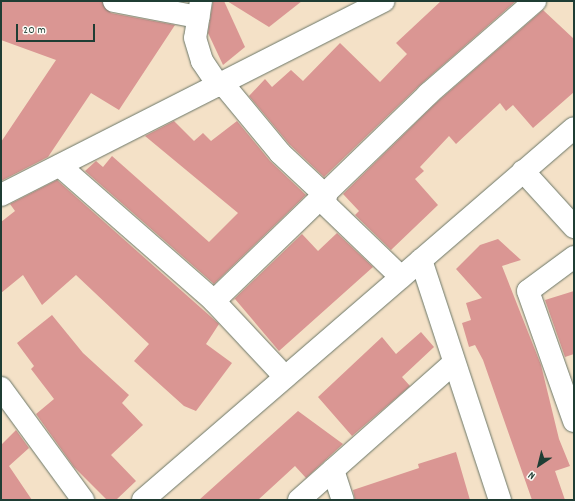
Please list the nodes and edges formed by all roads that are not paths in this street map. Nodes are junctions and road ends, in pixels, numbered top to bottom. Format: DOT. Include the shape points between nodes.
graph roads {
  1 [pos="114,1"];
  2 [pos="384,1"];
  3 [pos="535,1"];
  4 [pos="200,9"];
  5 [pos="221,84"];
  6 [pos="574,128"];
  7 [pos="60,166"];
  8 [pos="523,171"];
  9 [pos="1,195"];
  10 [pos="323,198"];
  11 [pos="574,227"];
  12 [pos="574,257"];
  13 [pos="421,260"];
  14 [pos="401,277"];
  15 [pos="214,301"];
  16 [pos="454,363"];
  17 [pos="285,378"];
  18 [pos="1,388"];
  19 [pos="574,421"];
  20 [pos="332,470"];
  21 [pos="83,500"];
  22 [pos="143,500"];
  23 [pos="299,500"];
  24 [pos="343,500"];
  25 [pos="500,500"];
  1 -- 4 [label="street"];
  2 -- 5 [label="street"];
  3 -- 10 [label="street" via="428,94"];
  4 -- 5 [label="street" via="195,38 202,60"];
  5 -- 7 [label="street"];
  5 -- 10 [label="street" via="280,154"];
  6 -- 8 [label="street"];
  7 -- 9 [label="street"];
  7 -- 15 [label="street"];
  8 -- 11 [label="street"];
  8 -- 13 [label="street"];
  10 -- 14 [label="street"];
  10 -- 15 [label="street"];
  12 -- 19 [label="street" via="528,291"];
  13 -- 14 [label="street"];
  13 -- 16 [label="street"];
  14 -- 17 [label="street"];
  15 -- 17 [label="street"];
  16 -- 20 [label="street"];
  16 -- 25 [label="street"];
  17 -- 22 [label="street"];
  18 -- 21 [label="street"];
  20 -- 23 [label="street"];
  20 -- 24 [label="street"];
}
